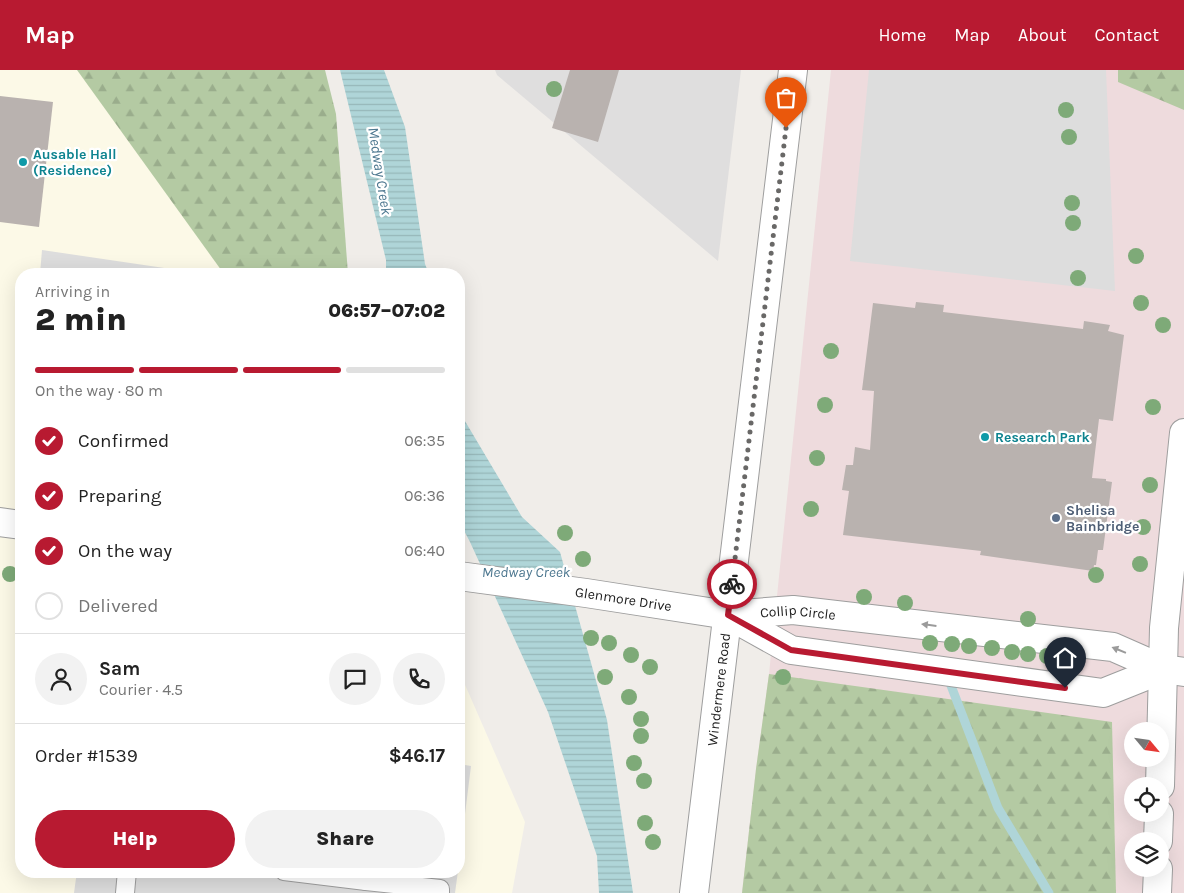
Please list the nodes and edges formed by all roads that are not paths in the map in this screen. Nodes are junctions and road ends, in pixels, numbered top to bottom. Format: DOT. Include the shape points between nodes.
graph roads {
  1 [pos="793,70"];
  2 [pos="1183,450"];
  3 [pos="0,522"];
  4 [pos="15,524"];
  5 [pos="465,577"];
  6 [pos="728,615"];
  7 [pos="1174,671"];
  8 [pos="1161,777"];
  9 [pos="1158,877"];
  10 [pos="126,878"];
  11 [pos="378,878"];
  12 [pos="125,893"];
  13 [pos="440,893"];
  14 [pos="694,893"];
  15 [pos="1157,893"];
  1 -- 6 [label="street, Windermere Road"];
  2 -- 7 [label="street" via="1164,628"];
  3 -- 4 [label="street"];
  5 -- 6 [label="street, Glenmore Drive"];
  7 -- 6 [label="street, Collip Circle, one-way" via="1113,647 793,610"];
  6 -- 7 [label="street, Collip Circle" via="791,650 1103,693"];
  6 -- 14 [label="street, Windermere Road"];
  7 -- 8 [label="street"];
  9 -- 15 [label="street"];
  10 -- 12 [label="lane"];
  11 -- 13 [label="lane" via="440,889"];
}
